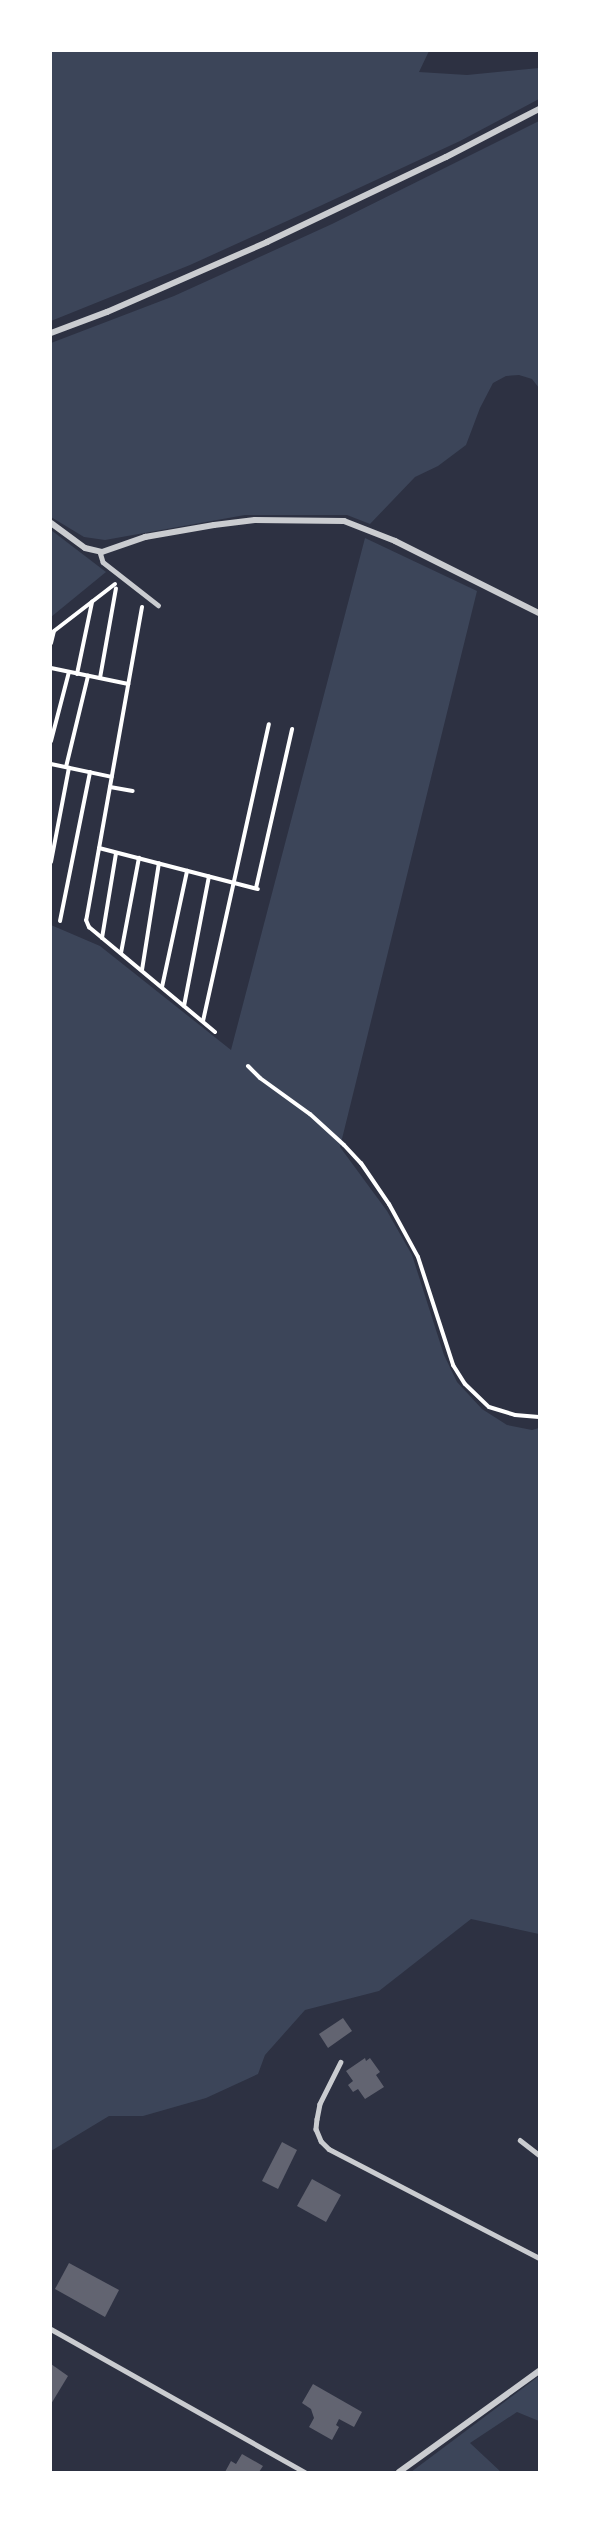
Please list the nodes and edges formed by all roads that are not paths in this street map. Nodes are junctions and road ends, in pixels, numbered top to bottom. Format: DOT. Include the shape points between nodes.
graph roads {
  1 [pos="539,109"];
  2 [pos="51,333"];
  3 [pos="51,523"];
  4 [pos="100,552"];
  5 [pos="158,604"];
  6 [pos="539,613"];
  7 [pos="341,2062"];
  8 [pos="520,2140"];
  9 [pos="539,2155"];
  10 [pos="539,2258"];
  11 [pos="51,2329"];
  12 [pos="539,2371"];
  13 [pos="305,2472"];
  14 [pos="399,2472"];
  1 -- 2 [label="street" via="267,242"];
  3 -- 4 [label="street" via="85,548"];
  4 -- 5 [label="lane" via="103,562"];
  4 -- 6 [label="street" via="145,537 236,522 344,521 395,541"];
  7 -- 10 [label="lane" via="320,2104 317,2119 316,2129 329,2149"];
  8 -- 9 [label="lane"];
  11 -- 13 [label="lane"];
  12 -- 14 [label="street"];
}
